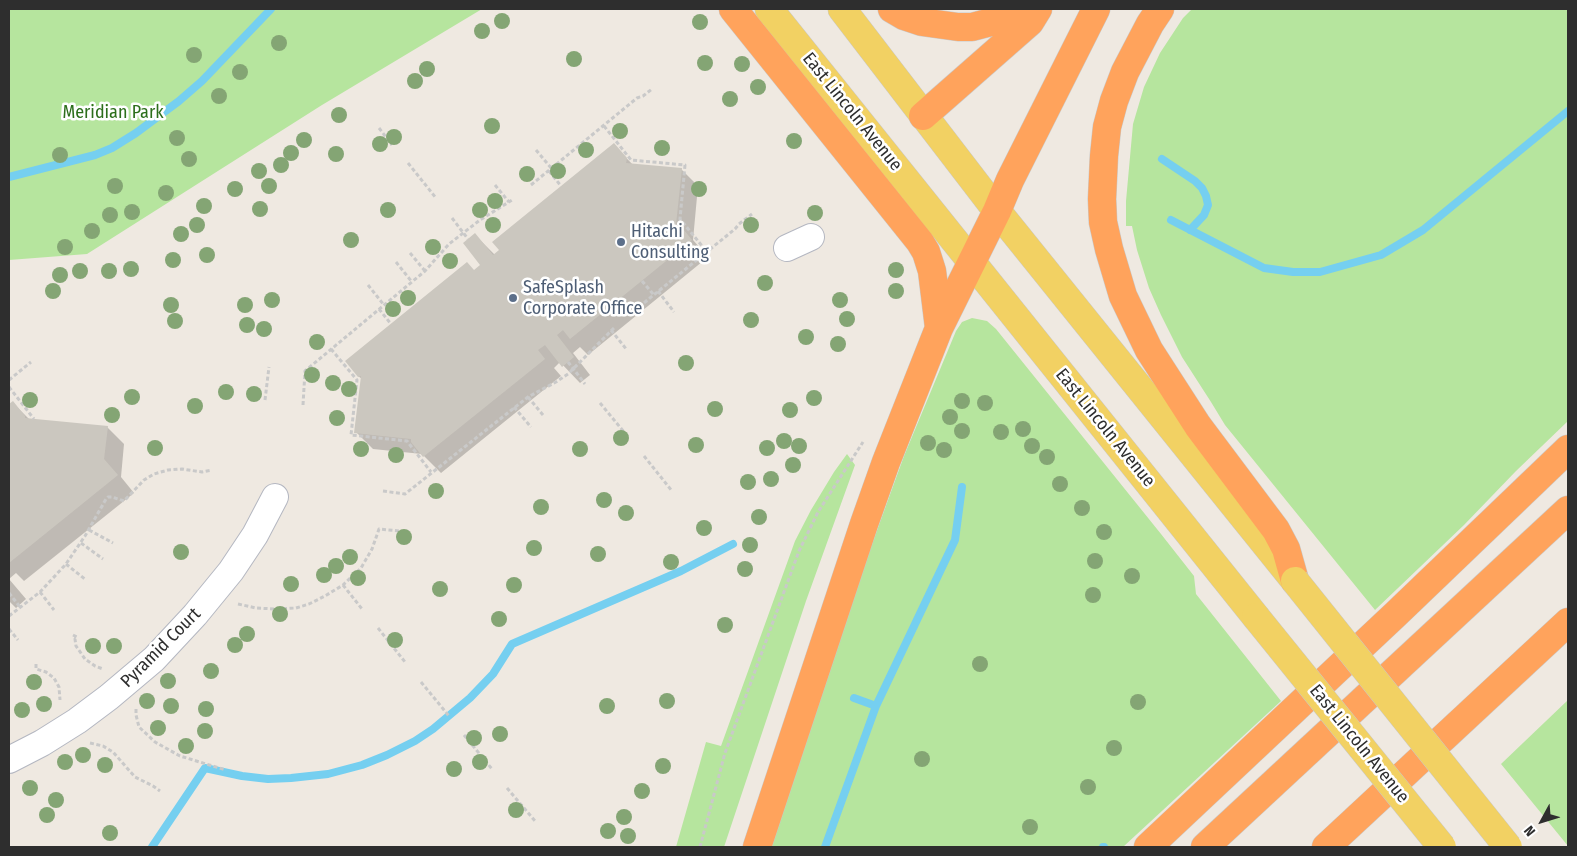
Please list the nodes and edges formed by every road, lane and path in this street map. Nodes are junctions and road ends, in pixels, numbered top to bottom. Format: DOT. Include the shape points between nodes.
graph roads {
  1 [pos="733,9"];
  2 [pos="770,9"];
  3 [pos="842,9"];
  4 [pos="892,9"];
  5 [pos="1017,9"];
  6 [pos="1038,9"];
  7 [pos="1096,9"];
  8 [pos="1160,9"];
  9 [pos="652,89"];
  10 [pos="923,116"];
  11 [pos="604,126"];
  12 [pos="379,128"];
  13 [pos="392,145"];
  14 [pos="536,150"];
  15 [pos="408,163"];
  16 [pos="550,170"];
  17 [pos="495,184"];
  18 [pos="531,185"];
  19 [pos="561,186"];
  20 [pos="436,198"];
  21 [pos="997,211"];
  22 [pos="752,214"];
  23 [pos="452,218"];
  24 [pos="464,233"];
  25 [pos="811,237"];
  26 [pos="468,239"];
  27 [pos="787,248"];
  28 [pos="707,252"];
  29 [pos="410,253"];
  30 [pos="972,261"];
  31 [pos="396,262"];
  32 [pos="425,271"];
  33 [pos="642,281"];
  34 [pos="412,282"];
  35 [pos="368,285"];
  36 [pos="658,291"];
  37 [pos="654,295"];
  38 [pos="384,305"];
  39 [pos="379,309"];
  40 [pos="634,311"];
  41 [pos="674,312"];
  42 [pos="391,324"];
  43 [pos="939,328"];
  44 [pos="331,349"];
  45 [pos="627,350"];
  46 [pos="31,362"];
  47 [pos="568,362"];
  48 [pos="269,367"];
  49 [pos="574,369"];
  50 [pos="9,380"];
  51 [pos="585,384"];
  52 [pos="9,387"];
  53 [pos="528,396"];
  54 [pos="266,400"];
  55 [pos="600,403"];
  56 [pos="303,405"];
  57 [pos="514,407"];
  58 [pos="543,415"];
  59 [pos="34,419"];
  60 [pos="531,427"];
  61 [pos="866,437"];
  62 [pos="629,438"];
  63 [pos="1568,449"];
  64 [pos="644,456"];
  65 [pos="212,470"];
  66 [pos="431,472"];
  67 [pos="383,491"];
  68 [pos="672,491"];
  69 [pos="275,497"];
  70 [pos="1568,510"];
  71 [pos="89,530"];
  72 [pos="409,532"];
  73 [pos="81,543"];
  74 [pos="113,543"];
  75 [pos="103,559"];
  76 [pos="66,564"];
  77 [pos="86,580"];
  78 [pos="1295,581"];
  79 [pos="343,585"];
  80 [pos="40,592"];
  81 [pos="9,593"];
  82 [pos="234,602"];
  83 [pos="20,607"];
  84 [pos="362,609"];
  85 [pos="54,610"];
  86 [pos="9,616"];
  87 [pos="1568,622"];
  88 [pos="378,628"];
  89 [pos="9,629"];
  90 [pos="73,635"];
  91 [pos="18,640"];
  92 [pos="405,662"];
  93 [pos="36,664"];
  94 [pos="106,670"];
  95 [pos="421,682"];
  96 [pos="60,702"];
  97 [pos="136,709"];
  98 [pos="449,716"];
  99 [pos="464,735"];
  100 [pos="88,743"];
  101 [pos="9,760"];
  102 [pos="492,769"];
  103 [pos="226,770"];
  104 [pos="507,788"];
  105 [pos="160,791"];
  106 [pos="535,821"];
  107 [pos="700,847"];
  108 [pos="757,847"];
  109 [pos="1148,847"];
  110 [pos="1205,847"];
  111 [pos="1326,847"];
  112 [pos="1442,847"];
  113 [pos="1508,847"];
  1 -- 43 [label="highway" via="920,242 932,271"];
  2 -- 30 [label="main road, East Lincoln Avenue"];
  3 -- 10 [label="main road"];
  4 -- 5 [label="highway" via="922,22 972,27"];
  6 -- 10 [label="highway" via="1030,22"];
  7 -- 21 [label="highway"];
  8 -- 78 [label="highway" via="1125,72 1108,128 1102,199 1109,249 1124,296 1149,350 1202,432 1276,530 1286,548"];
  9 -- 11 [label="path"];
  10 -- 21 [label="main road"];
  11 -- 16 [label="path"];
  11 -- 28 [label="path" via="631,160 685,165 680,219"];
  12 -- 13 [label="path"];
  14 -- 16 [label="path"];
  15 -- 20 [label="path"];
  16 -- 18 [label="path"];
  16 -- 19 [label="path"];
  17 -- 24 [label="path" via="511,201"];
  21 -- 30 [label="highway"];
  21 -- 78 [label="main road"];
  22 -- 28 [label="path"];
  23 -- 24 [label="path"];
  24 -- 26 [label="path"];
  24 -- 32 [label="path"];
  25 -- 27 [label="street"];
  28 -- 36 [label="path"];
  29 -- 32 [label="path"];
  30 -- 43 [label="highway"];
  30 -- 112 [label="main road, East Lincoln Avenue, bridge"];
  31 -- 34 [label="path"];
  32 -- 34 [label="path"];
  33 -- 37 [label="path"];
  34 -- 38 [label="path"];
  35 -- 38 [label="path"];
  36 -- 37 [label="path"];
  36 -- 41 [label="path"];
  37 -- 40 [label="path"];
  38 -- 39 [label="path"];
  39 -- 42 [label="path"];
  39 -- 44 [label="path"];
  43 -- 108 [label="highway" via="864,524"];
  44 -- 56 [label="path" via="305,371"];
  44 -- 66 [label="path" via="357,380 352,435 407,440"];
  45 -- 49 [label="path" via="612,329"];
  46 -- 50 [label="path"];
  47 -- 49 [label="path"];
  48 -- 54 [label="path"];
  49 -- 51 [label="path"];
  49 -- 53 [label="path"];
  52 -- 59 [label="path"];
  53 -- 57 [label="path"];
  53 -- 58 [label="path"];
  55 -- 62 [label="path"];
  57 -- 60 [label="path"];
  57 -- 66 [label="path"];
  61 -- 107 [label="path" via="818,512 799,551 725,754"];
  63 -- 109 [label="highway"];
  64 -- 68 [label="path"];
  65 -- 71 [label="path" via="175,469 148,477 124,501 108,497"];
  66 -- 67 [label="path" via="405,494"];
  69 -- 101 [label="street, Pyramid Court" via="231,571 154,659 82,717"];
  70 -- 110 [label="highway"];
  71 -- 73 [label="path"];
  71 -- 74 [label="path"];
  72 -- 79 [label="path" via="379,528 364,563"];
  73 -- 75 [label="path"];
  73 -- 76 [label="path"];
  76 -- 77 [label="path"];
  76 -- 80 [label="path"];
  78 -- 113 [label="main road, bridge"];
  79 -- 82 [label="path" via="296,608 260,608"];
  79 -- 84 [label="path"];
  80 -- 83 [label="path"];
  80 -- 85 [label="path"];
  81 -- 83 [label="path"];
  83 -- 86 [label="path"];
  87 -- 111 [label="highway"];
  88 -- 92 [label="path"];
  89 -- 91 [label="path"];
  90 -- 94 [label="path" via="77,637 76,646 85,659"];
  93 -- 96 [label="path" via="36,669 54,678"];
  95 -- 98 [label="path"];
  97 -- 103 [label="path" via="139,727 155,742 180,756"];
  99 -- 102 [label="path"];
  100 -- 105 [label="path" via="114,752 135,777"];
  104 -- 106 [label="path"];
}
